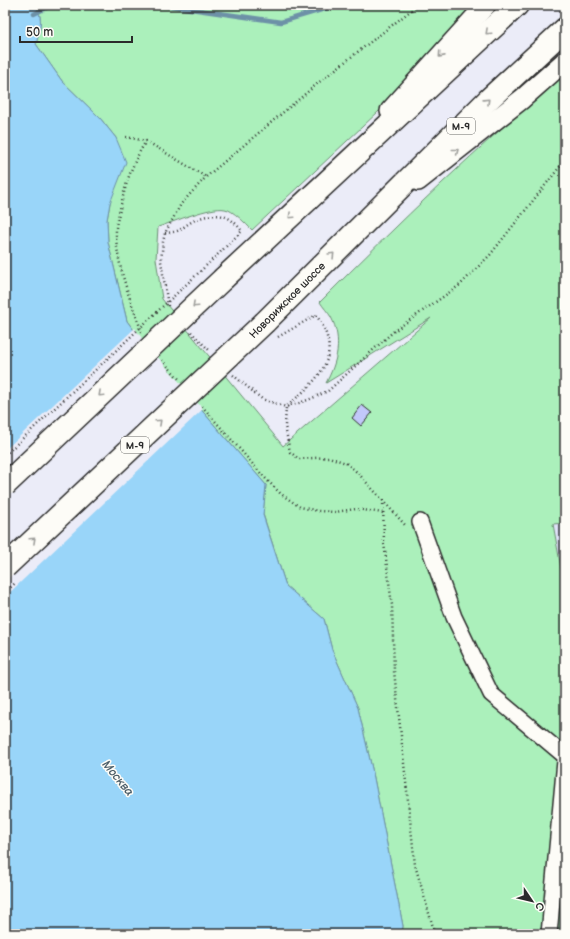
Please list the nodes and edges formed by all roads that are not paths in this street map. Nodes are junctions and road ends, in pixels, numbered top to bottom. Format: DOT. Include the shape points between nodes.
graph roads {
  1 [pos="486,5"];
  2 [pos="517,5"];
  3 [pos="565,29"];
  4 [pos="565,61"];
  5 [pos="320,189"];
  6 [pos="360,227"];
  7 [pos="5,485"];
  8 [pos="414,525"];
  9 [pos="5,567"];
  10 [pos="565,756"];
  11 [pos="565,761"];
  12 [pos="549,934"];
  1 -- 5 [label="main road, one-way"];
  2 -- 5 [label="highway, one-way"];
  6 -- 3 [label="highway, Новорижское шоссе / М-9, one-way" via="488,100"];
  6 -- 4 [label="main road, М-9, one-way" via="522,99"];
  5 -- 7 [label="highway, one-way, bridge"];
  9 -- 6 [label="highway, Новорижское шоссе / М-9, one-way, bridge" via="272,329"];
  8 -- 10 [label="lane" via="490,694"];
  11 -- 12 [label="lane"];
}
